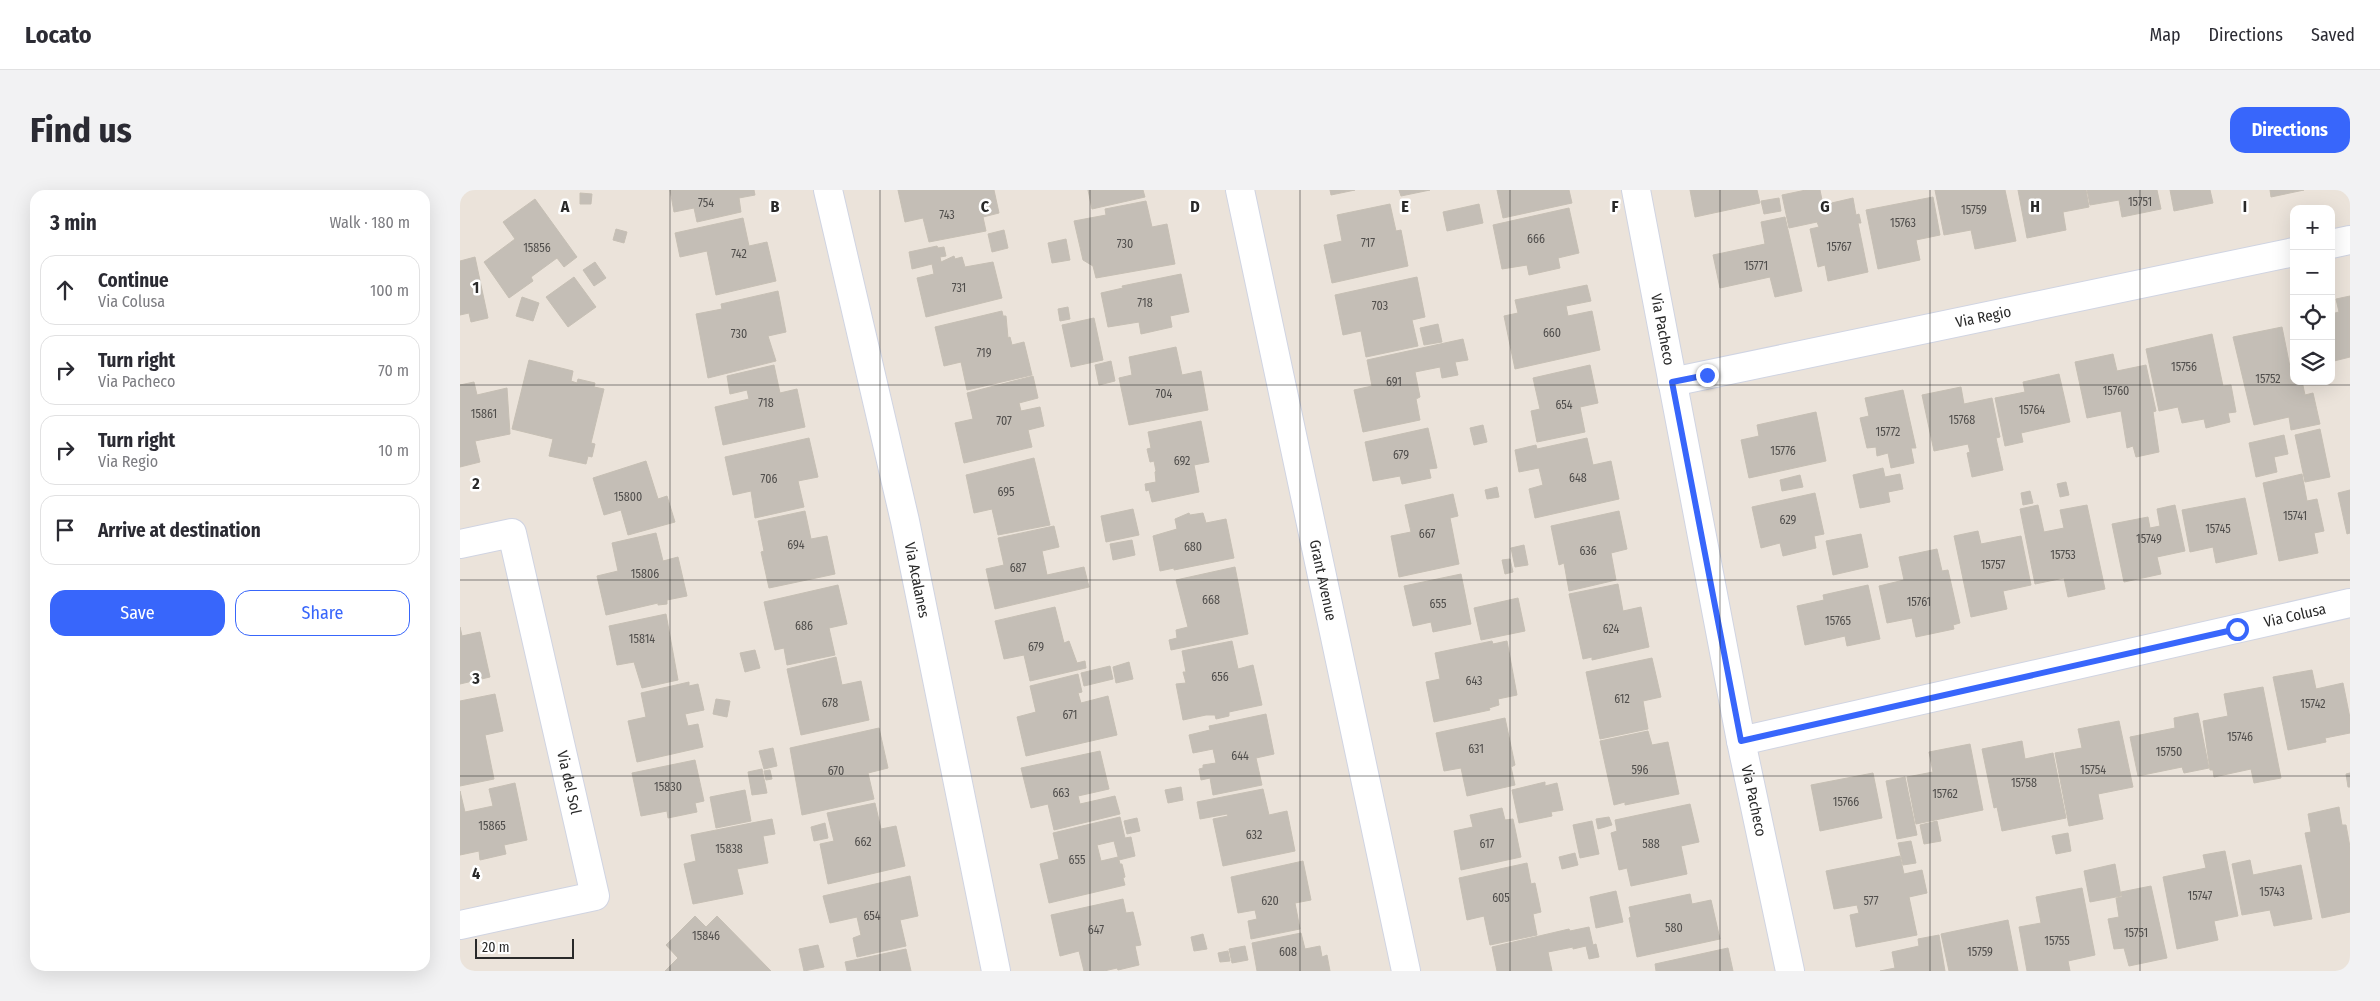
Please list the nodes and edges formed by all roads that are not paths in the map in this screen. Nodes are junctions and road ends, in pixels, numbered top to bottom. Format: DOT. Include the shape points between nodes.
graph roads {
  1 [pos="828,190"];
  2 [pos="1240,190"];
  3 [pos="1636,190"];
  4 [pos="2350,240"];
  5 [pos="2335,243"];
  6 [pos="2290,253"];
  7 [pos="1672,382"];
  8 [pos="460,544"];
  9 [pos="2350,603"];
  10 [pos="1741,741"];
  11 [pos="460,925"];
  12 [pos="996,971"];
  13 [pos="1406,971"];
  14 [pos="1790,971"];
  1 -- 12 [label="street, Via Acalanes" via="905,521"];
  2 -- 13 [label="street, Grant Avenue"];
  3 -- 7 [label="street, Via Pacheco"];
  4 -- 5 [label="street"];
  6 -- 7 [label="street, Via Regio"];
  7 -- 10 [label="street, Via Pacheco"];
  8 -- 11 [label="street, Via del Sol" via="512,532 595,896"];
  9 -- 10 [label="street, Via Colusa"];
  10 -- 14 [label="street, Via Pacheco"];
}
